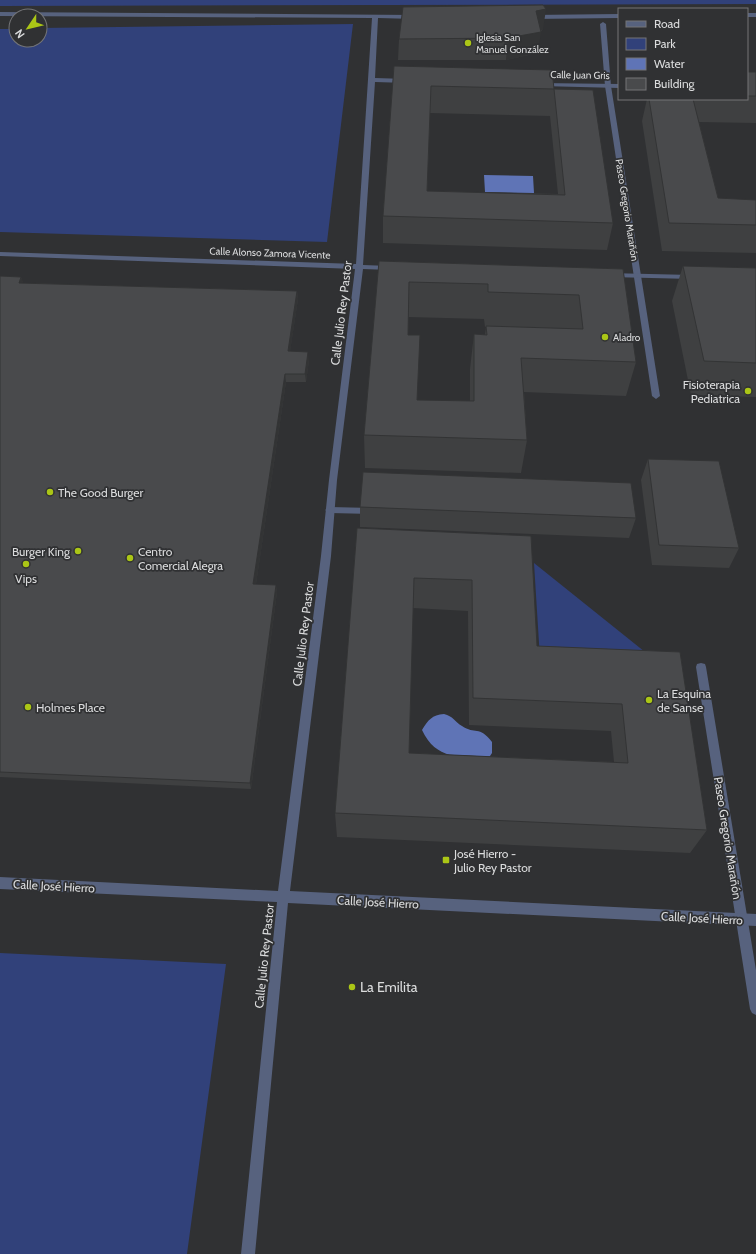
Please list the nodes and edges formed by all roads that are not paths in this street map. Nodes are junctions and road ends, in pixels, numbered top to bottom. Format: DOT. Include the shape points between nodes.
graph roads {
  1 [pos="0,14"];
  2 [pos="618,16"];
  3 [pos="375,17"];
  4 [pos="421,17"];
  5 [pos="522,17"];
  6 [pos="603,24"];
  7 [pos="372,80"];
  8 [pos="412,81"];
  9 [pos="537,84"];
  10 [pos="608,86"];
  11 [pos="618,86"];
  12 [pos="0,254"];
  13 [pos="360,266"];
  14 [pos="399,268"];
  15 [pos="606,275"];
  16 [pos="637,276"];
  17 [pos="701,278"];
  18 [pos="656,396"];
  19 [pos="330,510"];
  20 [pos="385,511"];
  21 [pos="701,667"];
  22 [pos="0,883"];
  23 [pos="283,897"];
  24 [pos="741,920"];
  25 [pos="756,920"];
  26 [pos="756,1010"];
  27 [pos="248,1254"];
  1 -- 3 [label="street"];
  2 -- 5 [label="street"];
  3 -- 4 [label="street"];
  3 -- 7 [label="street, Calle Julio Rey Pastor"];
  6 -- 10 [label="street, Paseo Gregorio Marañón"];
  7 -- 8 [label="street"];
  7 -- 13 [label="street, Calle Julio Rey Pastor"];
  9 -- 10 [label="street, Calle Juan Gris"];
  10 -- 11 [label="street, Calle Juan Gris"];
  10 -- 16 [label="street, Paseo Gregorio Marañón"];
  12 -- 13 [label="street, Calle Alonso Zamora Vicente"];
  13 -- 14 [label="street, Calle Alonso Zamora Vicente"];
  13 -- 19 [label="street, Calle Julio Rey Pastor"];
  15 -- 16 [label="street"];
  16 -- 17 [label="street"];
  16 -- 18 [label="street, Paseo Gregorio Marañón"];
  19 -- 20 [label="street"];
  19 -- 23 [label="street, Calle Julio Rey Pastor"];
  21 -- 24 [label="street, Paseo Gregorio Marañón"];
  22 -- 23 [label="street, Calle José Hierro"];
  23 -- 24 [label="street, Calle José Hierro"];
  23 -- 27 [label="street, Calle Julio Rey Pastor"];
  24 -- 25 [label="street, Calle José Hierro"];
  24 -- 26 [label="street, Paseo Gregorio Marañón"];
}
